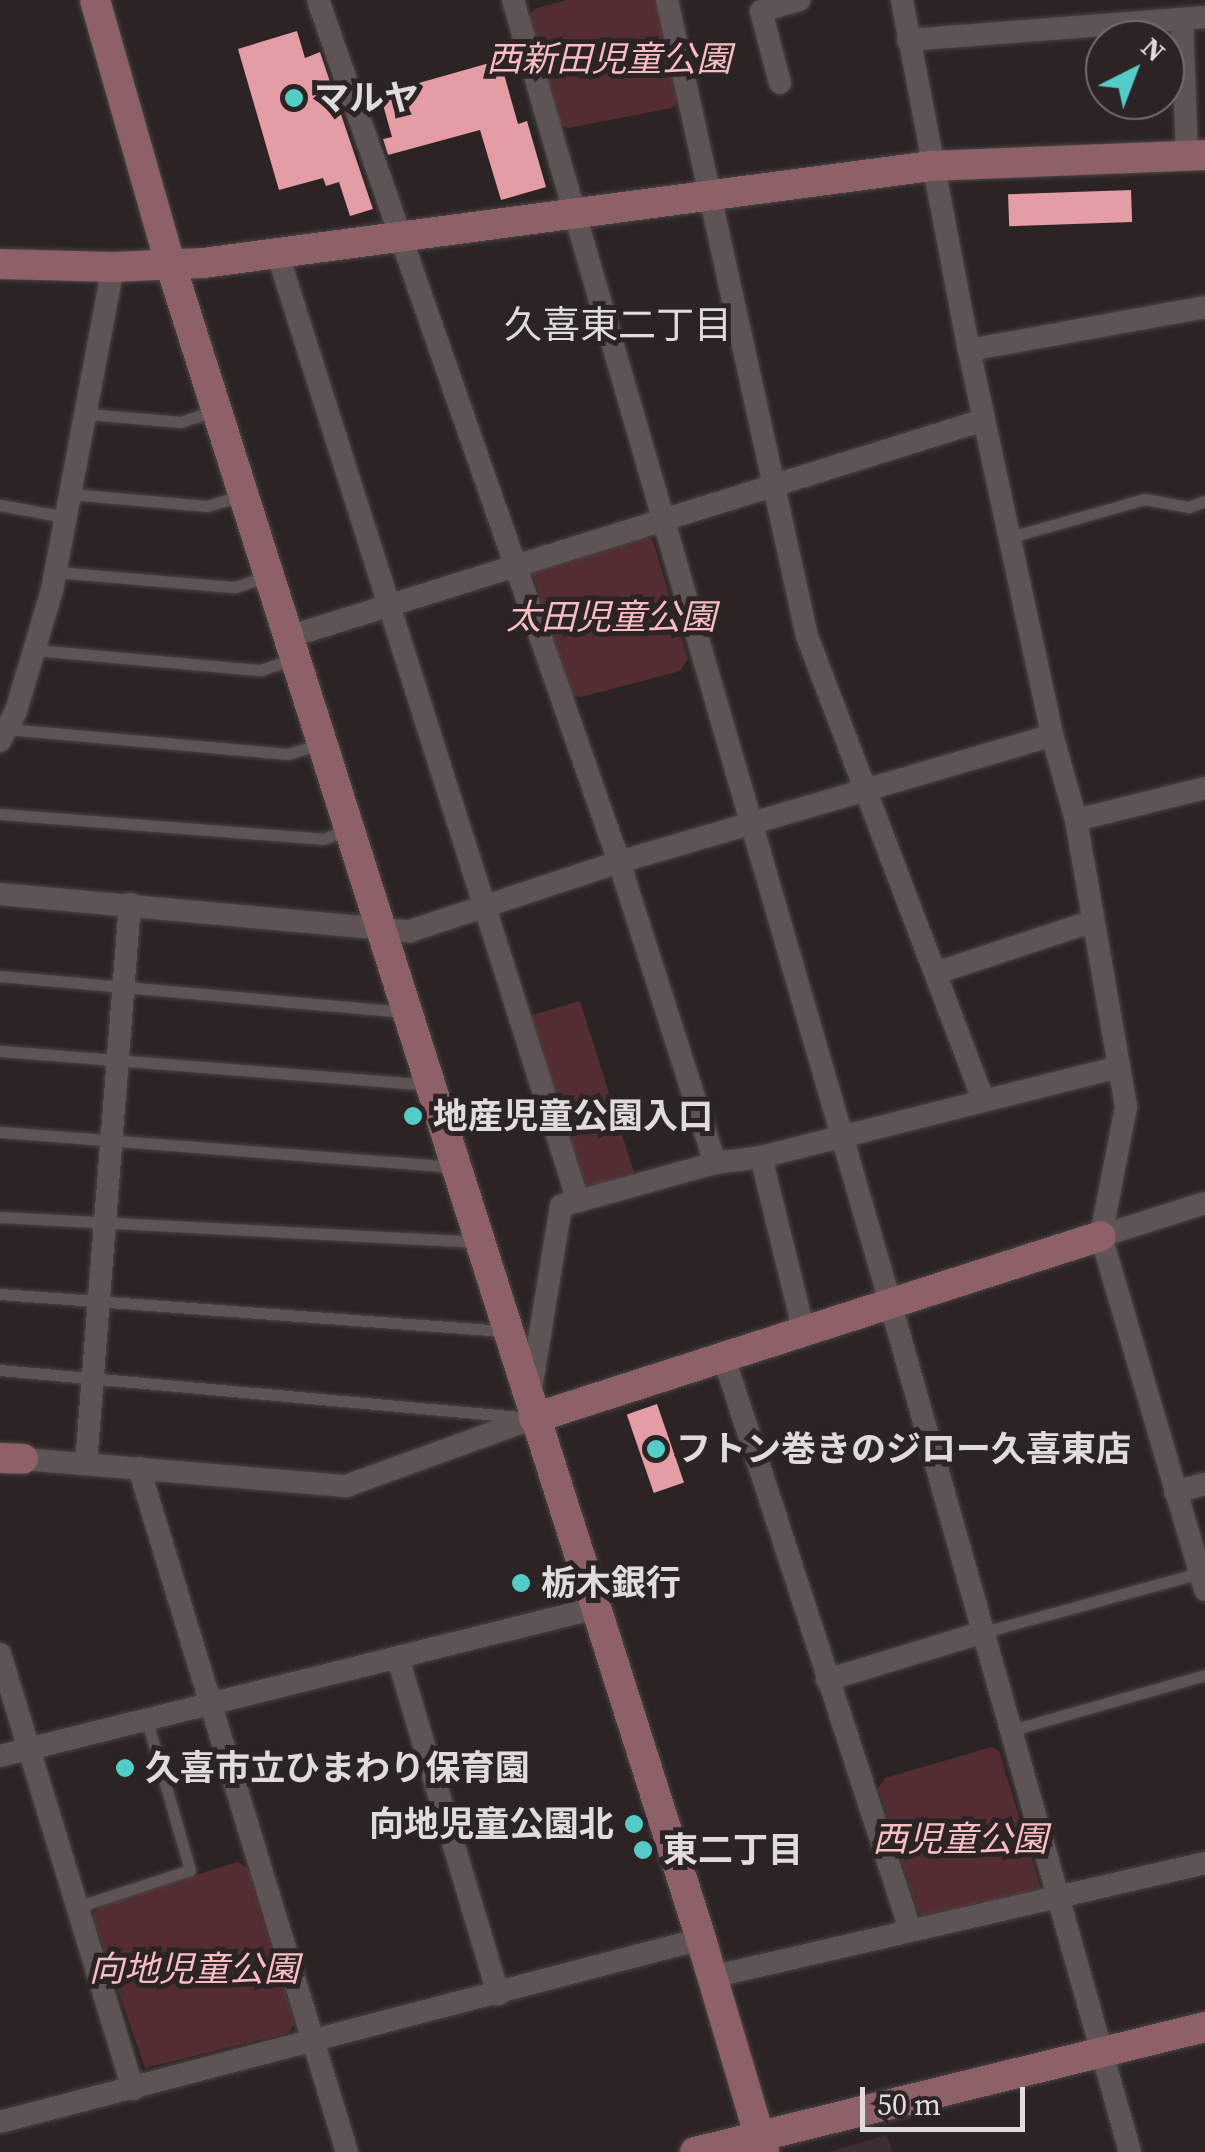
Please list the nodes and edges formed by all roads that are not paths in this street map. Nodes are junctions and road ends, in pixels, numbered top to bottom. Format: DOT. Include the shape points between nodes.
graph roads {
  1 [pos="95,0"];
  2 [pos="318,0"];
  3 [pos="513,0"];
  4 [pos="666,0"];
  5 [pos="800,0"];
  6 [pos="902,0"];
  7 [pos="1194,18"];
  8 [pos="1165,20"];
  9 [pos="1085,26"];
  10 [pos="908,40"];
  11 [pos="780,83"];
  12 [pos="1196,156"];
  13 [pos="931,166"];
  14 [pos="710,195"];
  15 [pos="573,212"];
  16 [pos="399,234"];
  17 [pos="277,252"];
  18 [pos="0,264"];
  19 [pos="171,266"];
  20 [pos="113,268"];
  21 [pos="1205,307"];
  22 [pos="968,350"];
  23 [pos="216,410"];
  24 [pos="86,414"];
  25 [pos="984,420"];
  26 [pos="776,484"];
  27 [pos="70,494"];
  28 [pos="243,495"];
  29 [pos="1205,502"];
  30 [pos="0,505"];
  31 [pos="65,517"];
  32 [pos="662,519"];
  33 [pos="1011,536"];
  34 [pos="514,563"];
  35 [pos="54,572"];
  36 [pos="268,576"];
  37 [pos="389,602"];
  38 [pos="291,648"];
  39 [pos="35,650"];
  40 [pos="4,735"];
  41 [pos="1052,735"];
  42 [pos="322,744"];
  43 [pos="1205,788"];
  44 [pos="869,790"];
  45 [pos="0,814"];
  46 [pos="1076,820"];
  47 [pos="750,826"];
  48 [pos="348,830"];
  49 [pos="619,862"];
  50 [pos="0,894"];
  51 [pos="130,904"];
  52 [pos="484,905"];
  53 [pos="1093,921"];
  54 [pos="380,929"];
  55 [pos="936,973"];
  56 [pos="0,976"];
  57 [pos="123,986"];
  58 [pos="406,1012"];
  59 [pos="0,1051"];
  60 [pos="116,1062"];
  61 [pos="1119,1066"];
  62 [pos="429,1084"];
  63 [pos="983,1100"];
  64 [pos="0,1132"];
  65 [pos="841,1134"];
  66 [pos="110,1142"];
  67 [pos="761,1157"];
  68 [pos="715,1163"];
  69 [pos="455,1167"];
  70 [pos="578,1202"];
  71 [pos="1205,1203"];
  72 [pos="0,1216"];
  73 [pos="103,1224"];
  74 [pos="1101,1236"];
  75 [pos="478,1242"];
  76 [pos="0,1294"];
  77 [pos="97,1303"];
  78 [pos="891,1305"];
  79 [pos="506,1332"];
  80 [pos="804,1332"];
  81 [pos="724,1358"];
  82 [pos="0,1370"];
  83 [pos="92,1378"];
  84 [pos="531,1410"];
  85 [pos="11,1459"];
  86 [pos="86,1464"];
  87 [pos="140,1468"];
  88 [pos="1205,1484"];
  89 [pos="1175,1492"];
  90 [pos="1202,1581"];
  91 [pos="596,1608"];
  92 [pos="984,1632"];
  93 [pos="0,1654"];
  94 [pos="398,1658"];
  95 [pos="1205,1675"];
  96 [pos="827,1680"];
  97 [pos="211,1706"];
  98 [pos="147,1721"];
  99 [pos="1012,1730"];
  100 [pos="28,1748"];
  101 [pos="0,1756"];
  102 [pos="1205,1863"];
  103 [pos="1060,1898"];
  104 [pos="76,1907"];
  105 [pos="910,1929"];
  106 [pos="701,1939"];
  107 [pos="711,1978"];
  108 [pos="498,1994"];
  109 [pos="1205,2028"];
  110 [pos="314,2041"];
  111 [pos="1104,2052"];
  112 [pos="132,2089"];
  113 [pos="0,2122"];
  114 [pos="761,2144"];
  115 [pos="347,2152"];
  116 [pos="696,2152"];
  117 [pos="1130,2152"];
  1 -- 19 [label="street"];
  2 -- 16 [label="street"];
  3 -- 15 [label="street"];
  4 -- 14 [label="street"];
  5 -- 11 [label="street" via="761,11"];
  6 -- 10 [label="street"];
  7 -- 8 [label="street"];
  7 -- 12 [label="street"];
  9 -- 10 [label="street"];
  10 -- 13 [label="street"];
  12 -- 13 [label="street"];
  13 -- 14 [label="street"];
  13 -- 22 [label="street"];
  14 -- 15 [label="street"];
  14 -- 26 [label="street"];
  15 -- 16 [label="street"];
  15 -- 32 [label="street"];
  16 -- 17 [label="street"];
  16 -- 34 [label="street"];
  17 -- 19 [label="street"];
  17 -- 37 [label="street"];
  18 -- 20 [label="street"];
  19 -- 20 [label="street"];
  19 -- 23 [label="street"];
  20 -- 24 [label="street"];
  21 -- 22 [label="street"];
  22 -- 25 [label="street"];
  23 -- 24 [label="lane" via="181,422"];
  23 -- 28 [label="street"];
  24 -- 27 [label="street"];
  25 -- 26 [label="street"];
  25 -- 33 [label="street"];
  26 -- 32 [label="street"];
  26 -- 44 [label="street" via="807,636"];
  27 -- 28 [label="lane" via="207,506"];
  27 -- 31 [label="street"];
  28 -- 36 [label="street"];
  29 -- 33 [label="lane" via="1144,499"];
  30 -- 31 [label="lane"];
  31 -- 35 [label="street"];
  32 -- 34 [label="street"];
  32 -- 47 [label="street"];
  33 -- 41 [label="street"];
  34 -- 37 [label="street"];
  34 -- 49 [label="street"];
  35 -- 36 [label="lane" via="235,587"];
  35 -- 39 [label="street"];
  36 -- 38 [label="street"];
  37 -- 38 [label="street"];
  37 -- 52 [label="street"];
  38 -- 39 [label="lane" via="260,670"];
  38 -- 42 [label="street"];
  39 -- 40 [label="street"];
  40 -- 42 [label="lane" via="288,754"];
  41 -- 44 [label="street"];
  41 -- 46 [label="street"];
  42 -- 48 [label="street"];
  43 -- 46 [label="street"];
  44 -- 47 [label="street"];
  44 -- 55 [label="street"];
  45 -- 48 [label="lane" via="323,839"];
  46 -- 53 [label="street"];
  47 -- 49 [label="street"];
  47 -- 65 [label="street"];
  48 -- 54 [label="street"];
  49 -- 52 [label="street"];
  49 -- 68 [label="street"];
  50 -- 51 [label="street"];
  51 -- 54 [label="street"];
  51 -- 57 [label="street"];
  52 -- 54 [label="street" via="410,932"];
  52 -- 70 [label="street"];
  53 -- 55 [label="street"];
  53 -- 61 [label="street"];
  54 -- 58 [label="street"];
  55 -- 63 [label="street"];
  56 -- 57 [label="lane"];
  57 -- 58 [label="lane"];
  57 -- 60 [label="street"];
  58 -- 62 [label="street"];
  59 -- 60 [label="lane"];
  60 -- 62 [label="lane"];
  60 -- 66 [label="street"];
  61 -- 63 [label="street"];
  61 -- 74 [label="street" via="1126,1108"];
  62 -- 69 [label="street"];
  63 -- 65 [label="street"];
  64 -- 66 [label="lane"];
  65 -- 67 [label="street"];
  65 -- 78 [label="street"];
  66 -- 69 [label="lane"];
  66 -- 73 [label="street"];
  67 -- 68 [label="street"];
  67 -- 80 [label="street"];
  68 -- 70 [label="street"];
  69 -- 75 [label="street"];
  70 -- 84 [label="street" via="561,1206"];
  71 -- 74 [label="street"];
  72 -- 73 [label="lane"];
  73 -- 75 [label="lane"];
  73 -- 77 [label="street"];
  74 -- 78 [label="street"];
  74 -- 89 [label="street"];
  75 -- 79 [label="street"];
  76 -- 77 [label="lane"];
  77 -- 79 [label="lane"];
  77 -- 83 [label="street"];
  78 -- 80 [label="street"];
  78 -- 92 [label="street"];
  79 -- 84 [label="street"];
  80 -- 81 [label="street"];
  81 -- 84 [label="street"];
  81 -- 96 [label="street"];
  82 -- 83 [label="lane"];
  83 -- 84 [label="lane"];
  83 -- 86 [label="street"];
  84 -- 87 [label="street" via="346,1486"];
  84 -- 91 [label="street"];
  85 -- 86 [label="street"];
  86 -- 87 [label="street"];
  87 -- 97 [label="street"];
  88 -- 89 [label="street"];
  89 -- 90 [label="street"];
  90 -- 92 [label="lane"];
  91 -- 94 [label="street"];
  91 -- 106 [label="street"];
  92 -- 96 [label="street"];
  92 -- 99 [label="street"];
  93 -- 100 [label="street"];
  94 -- 97 [label="street"];
  94 -- 108 [label="street"];
  95 -- 99 [label="lane"];
  96 -- 105 [label="street"];
  97 -- 98 [label="street"];
  97 -- 110 [label="street"];
  98 -- 100 [label="street"];
  98 -- 104 [label="lane" via="190,1870"];
  99 -- 103 [label="street"];
  100 -- 101 [label="street"];
  100 -- 104 [label="street"];
  102 -- 103 [label="street"];
  103 -- 105 [label="street"];
  103 -- 111 [label="street"];
  104 -- 112 [label="street"];
  105 -- 107 [label="street"];
  106 -- 107 [label="street"];
  106 -- 108 [label="street"];
  107 -- 114 [label="street"];
  108 -- 110 [label="street"];
  109 -- 111 [label="street"];
  110 -- 112 [label="street"];
  110 -- 115 [label="street"];
  111 -- 114 [label="street"];
  111 -- 117 [label="street"];
  112 -- 113 [label="street"];
  114 -- 116 [label="street"];
}
